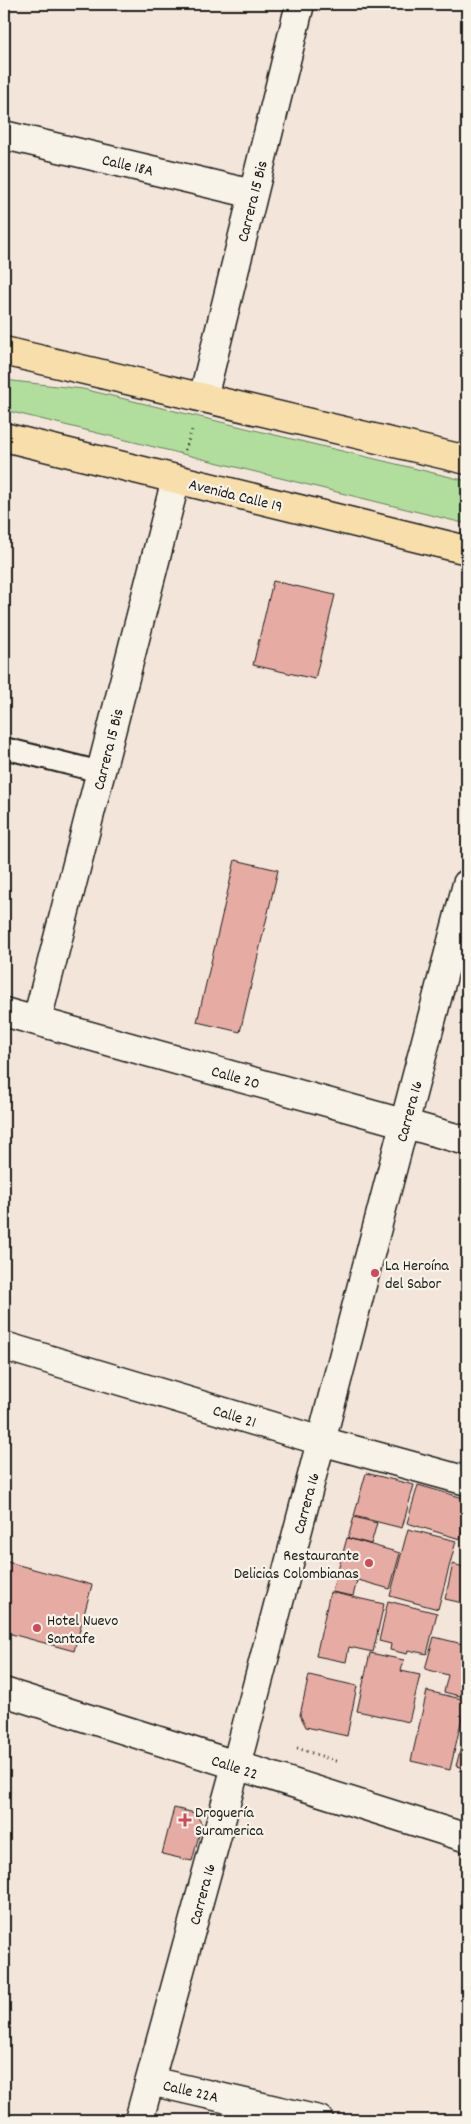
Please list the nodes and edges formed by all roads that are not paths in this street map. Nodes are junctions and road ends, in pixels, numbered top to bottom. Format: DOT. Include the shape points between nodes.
graph roads {
  1 [pos="300,4"];
  2 [pos="4,135"];
  3 [pos="253,194"];
  4 [pos="4,351"];
  5 [pos="202,398"];
  6 [pos="4,437"];
  7 [pos="467,460"];
  8 [pos="176,479"];
  9 [pos="467,550"];
  10 [pos="4,748"];
  11 [pos="101,772"];
  12 [pos="467,884"];
  13 [pos="4,1012"];
  14 [pos="37,1020"];
  15 [pos="405,1123"];
  16 [pos="467,1141"];
  17 [pos="4,1346"];
  18 [pos="322,1441"];
  19 [pos="467,1481"];
  20 [pos="4,1692"];
  21 [pos="236,1766"];
  22 [pos="467,1838"];
  23 [pos="150,2081"];
  24 [pos="139,2120"];
  25 [pos="319,2120"];
  1 -- 3 [label="street, Carrera 15 Bis"];
  2 -- 3 [label="street, Calle 18A"];
  3 -- 5 [label="street, Carrera 15 Bis"];
  4 -- 5 [label="main road"];
  5 -- 7 [label="main road"];
  6 -- 8 [label="main road, Avenida Calle 19"];
  8 -- 9 [label="main road, Avenida Calle 19"];
  8 -- 11 [label="street, Carrera 15 Bis"];
  10 -- 11 [label="lane"];
  11 -- 14 [label="street, Carrera 15 Bis"];
  12 -- 15 [label="street, Carrera 16"];
  13 -- 14 [label="street, Calle 20"];
  14 -- 15 [label="street, Calle 20"];
  15 -- 16 [label="street, Calle 20"];
  15 -- 18 [label="street, Carrera 16"];
  17 -- 18 [label="street, Calle 21"];
  18 -- 19 [label="street, Calle 21"];
  18 -- 21 [label="street, Carrera 16"];
  20 -- 21 [label="street, Calle 22"];
  21 -- 22 [label="street, Calle 22"];
  21 -- 23 [label="street, Carrera 16"];
  23 -- 24 [label="street, Carrera 16"];
  23 -- 25 [label="street, Calle 22A"];
}
